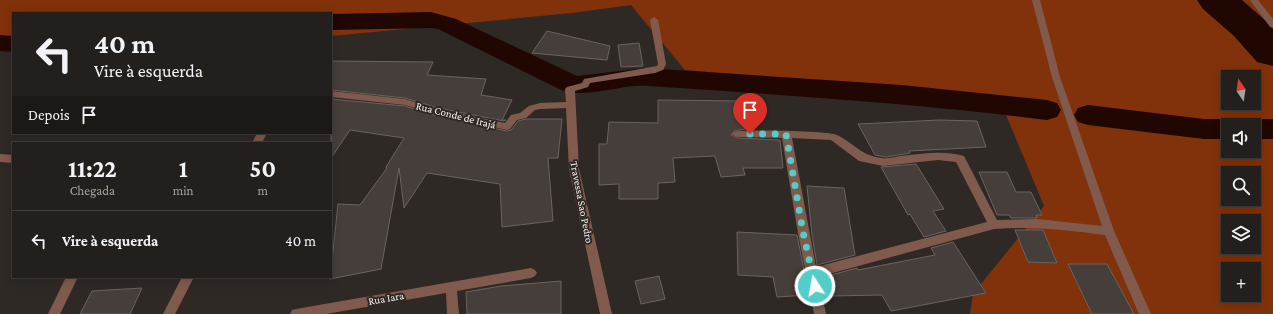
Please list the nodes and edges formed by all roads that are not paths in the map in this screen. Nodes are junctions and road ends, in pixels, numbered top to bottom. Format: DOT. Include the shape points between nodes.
graph roads {
  1 [pos="1036,0"];
  2 [pos="1254,0"];
  3 [pos="654,20"];
  4 [pos="1273,25"];
  5 [pos="332,94"];
  6 [pos="572,105"];
  7 [pos="736,134"];
  8 [pos="786,134"];
  9 [pos="0,158"];
  10 [pos="12,159"];
  11 [pos="994,225"];
  12 [pos="1109,231"];
  13 [pos="532,273"];
  14 [pos="813,273"];
  15 [pos="72,278"];
  16 [pos="187,278"];
  17 [pos="451,287"];
  18 [pos="54,314"];
  19 [pos="168,314"];
  20 [pos="296,314"];
  21 [pos="453,314"];
  22 [pos="606,314"];
  23 [pos="820,314"];
  24 [pos="1145,314"];
  1 -- 12 [label="street" via="1056,77"];
  2 -- 4 [label="street"];
  3 -- 6 [label="street, Travessa Sao Pedro" via="662,64 660,68 587,81 584,85 570,89"];
  5 -- 6 [label="street, Rua Conde de Irajá" via="404,102 508,127 514,117 523,116 535,107"];
  6 -- 22 [label="street, Travessa Sao Pedro" via="574,169"];
  7 -- 8 [label="street"];
  8 -- 11 [label="street" via="833,137 863,158 883,162 938,156 960,159"];
  8 -- 14 [label="street"];
  9 -- 10 [label="street"];
  11 -- 12 [label="street" via="1046,223"];
  11 -- 14 [label="street"];
  12 -- 24 [label="street"];
  13 -- 17 [label="street, Rua Iara"];
  14 -- 23 [label="street"];
  15 -- 18 [label="street"];
  16 -- 19 [label="street"];
  17 -- 20 [label="street, Rua Iara"];
  17 -- 21 [label="street"];
}
